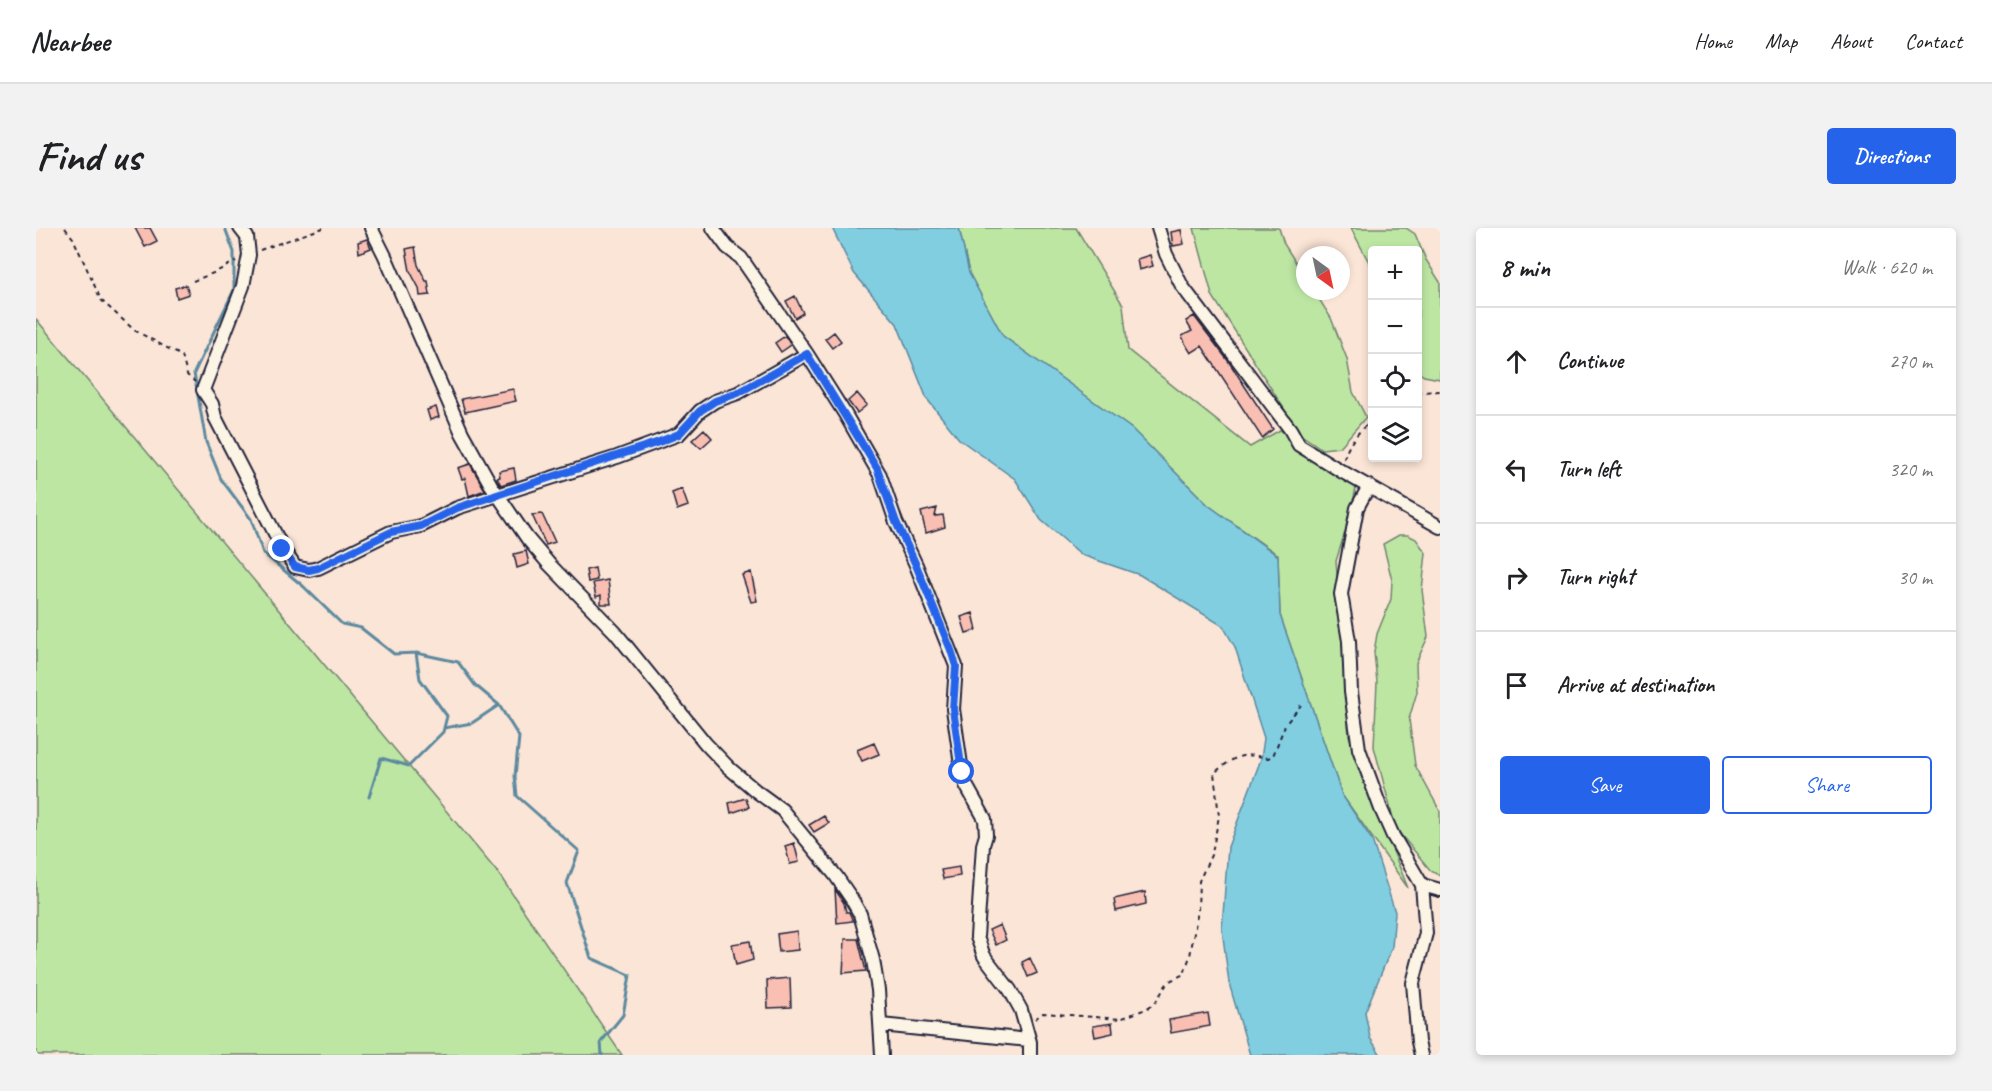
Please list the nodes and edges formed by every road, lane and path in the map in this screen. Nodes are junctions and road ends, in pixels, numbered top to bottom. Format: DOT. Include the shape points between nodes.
graph roads {
  1 [pos="65,228"];
  2 [pos="240,228"];
  3 [pos="371,228"];
  4 [pos="713,228"];
  5 [pos="1158,228"];
  6 [pos="807,354"];
  7 [pos="187,375"];
  8 [pos="1440,391"];
  9 [pos="1422,393"];
  10 [pos="1368,424"];
  11 [pos="1341,471"];
  12 [pos="1369,486"];
  13 [pos="497,495"];
  14 [pos="1440,527"];
  15 [pos="1301,705"];
  16 [pos="1422,885"];
  17 [pos="1440,890"];
  18 [pos="881,1025"];
  19 [pos="1025,1025"];
  20 [pos="1029,1040"];
  21 [pos="882,1055"];
  22 [pos="1030,1055"];
  23 [pos="1421,1055"];
  1 -- 7 [label="path" via="100,300 134,330 182,356"];
  2 -- 13 [label="street" via="248,237 249,255 243,286 203,390 282,549 295,567 318,568 391,532 421,526 457,508"];
  3 -- 13 [label="street" via="462,433"];
  4 -- 6 [label="street" via="741,258"];
  5 -- 11 [label="street" via="1182,286 1299,445"];
  6 -- 13 [label="street" via="707,406 679,434"];
  6 -- 19 [label="street" via="877,468 956,666 953,709 962,772 985,819 977,938 984,956 1021,1010"];
  8 -- 9 [label="path"];
  10 -- 11 [label="path" via="1346,452"];
  11 -- 12 [label="street"];
  12 -- 14 [label="street"];
  12 -- 16 [label="street" via="1357,508 1341,594 1349,641 1351,693 1359,749 1381,809"];
  13 -- 18 [label="street" via="527,538 615,632 706,744 782,810 836,876 860,914 867,936"];
  15 -- 19 [label="path" via="1285,725 1273,756 1236,756 1214,772 1219,816 1212,853 1199,881 1198,910 1184,974 1168,982 1155,1003 1120,1019 1042,1013"];
  16 -- 17 [label="street"];
  16 -- 23 [label="street" via="1426,933 1413,983"];
  18 -- 20 [label="street"];
  18 -- 21 [label="street"];
  19 -- 20 [label="street"];
  20 -- 22 [label="street"];
}
